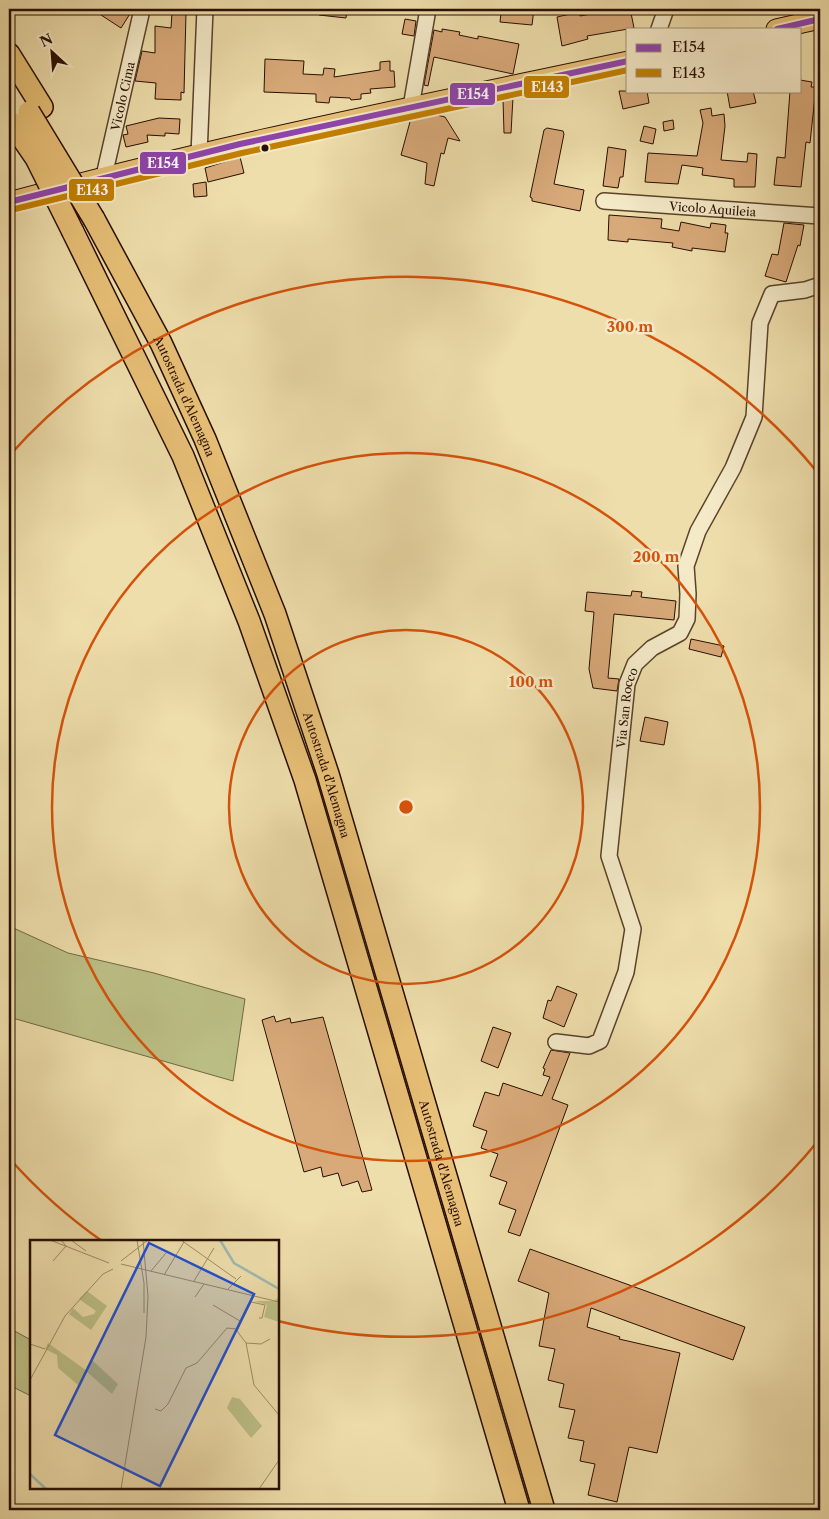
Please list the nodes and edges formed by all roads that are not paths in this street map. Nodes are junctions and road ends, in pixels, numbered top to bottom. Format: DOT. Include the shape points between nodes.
graph roads {
  1 [pos="205,9"];
  2 [pos="428,9"];
  3 [pos="666,9"];
  4 [pos="141,14"];
  5 [pos="820,19"];
  6 [pos="659,28"];
  7 [pos="780,28"];
  8 [pos="9,54"];
  9 [pos="626,61"];
  10 [pos="9,81"];
  11 [pos="411,107"];
  12 [pos="23,115"];
  13 [pos="9,144"];
  14 [pos="198,155"];
  15 [pos="104,176"];
  16 [pos="604,201"];
  17 [pos="9,202"];
  18 [pos="820,216"];
  19 [pos="68,232"];
  20 [pos="820,285"];
  21 [pos="556,1042"];
  22 [pos="519,1510"];
  23 [pos="544,1510"];
  1 -- 14 [label="street"];
  2 -- 11 [label="street"];
  3 -- 6 [label="street"];
  4 -- 15 [label="street, Vicolo Cima"];
  5 -- 7 [label="main road"];
  8 -- 12 [label="highway"];
  9 -- 11 [label="main road"];
  10 -- 12 [label="highway, Autostrada d'Alemagna"];
  11 -- 14 [label="main road"];
  12 -- 19 [label="highway, Autostrada d'Alemagna, bridge" via="36,158"];
  12 -- 23 [label="highway, Autostrada d'Alemagna" via="100,216 205,439 281,633 328,774"];
  13 -- 19 [label="highway"];
  14 -- 15 [label="main road"];
  15 -- 17 [label="main road"];
  16 -- 18 [label="street, Vicolo Aquileia"];
  19 -- 22 [label="highway, Autostrada d'Alemagna" via="93,274 183,456 250,621 301,771"];
  20 -- 21 [label="street, Via San Rocco" via="772,294 768,301 760,323 754,417 733,468 695,539 686,566 687,619 680,633 652,648 635,664 627,684 609,856 633,928 626,972 600,1040 590,1046"];
}
